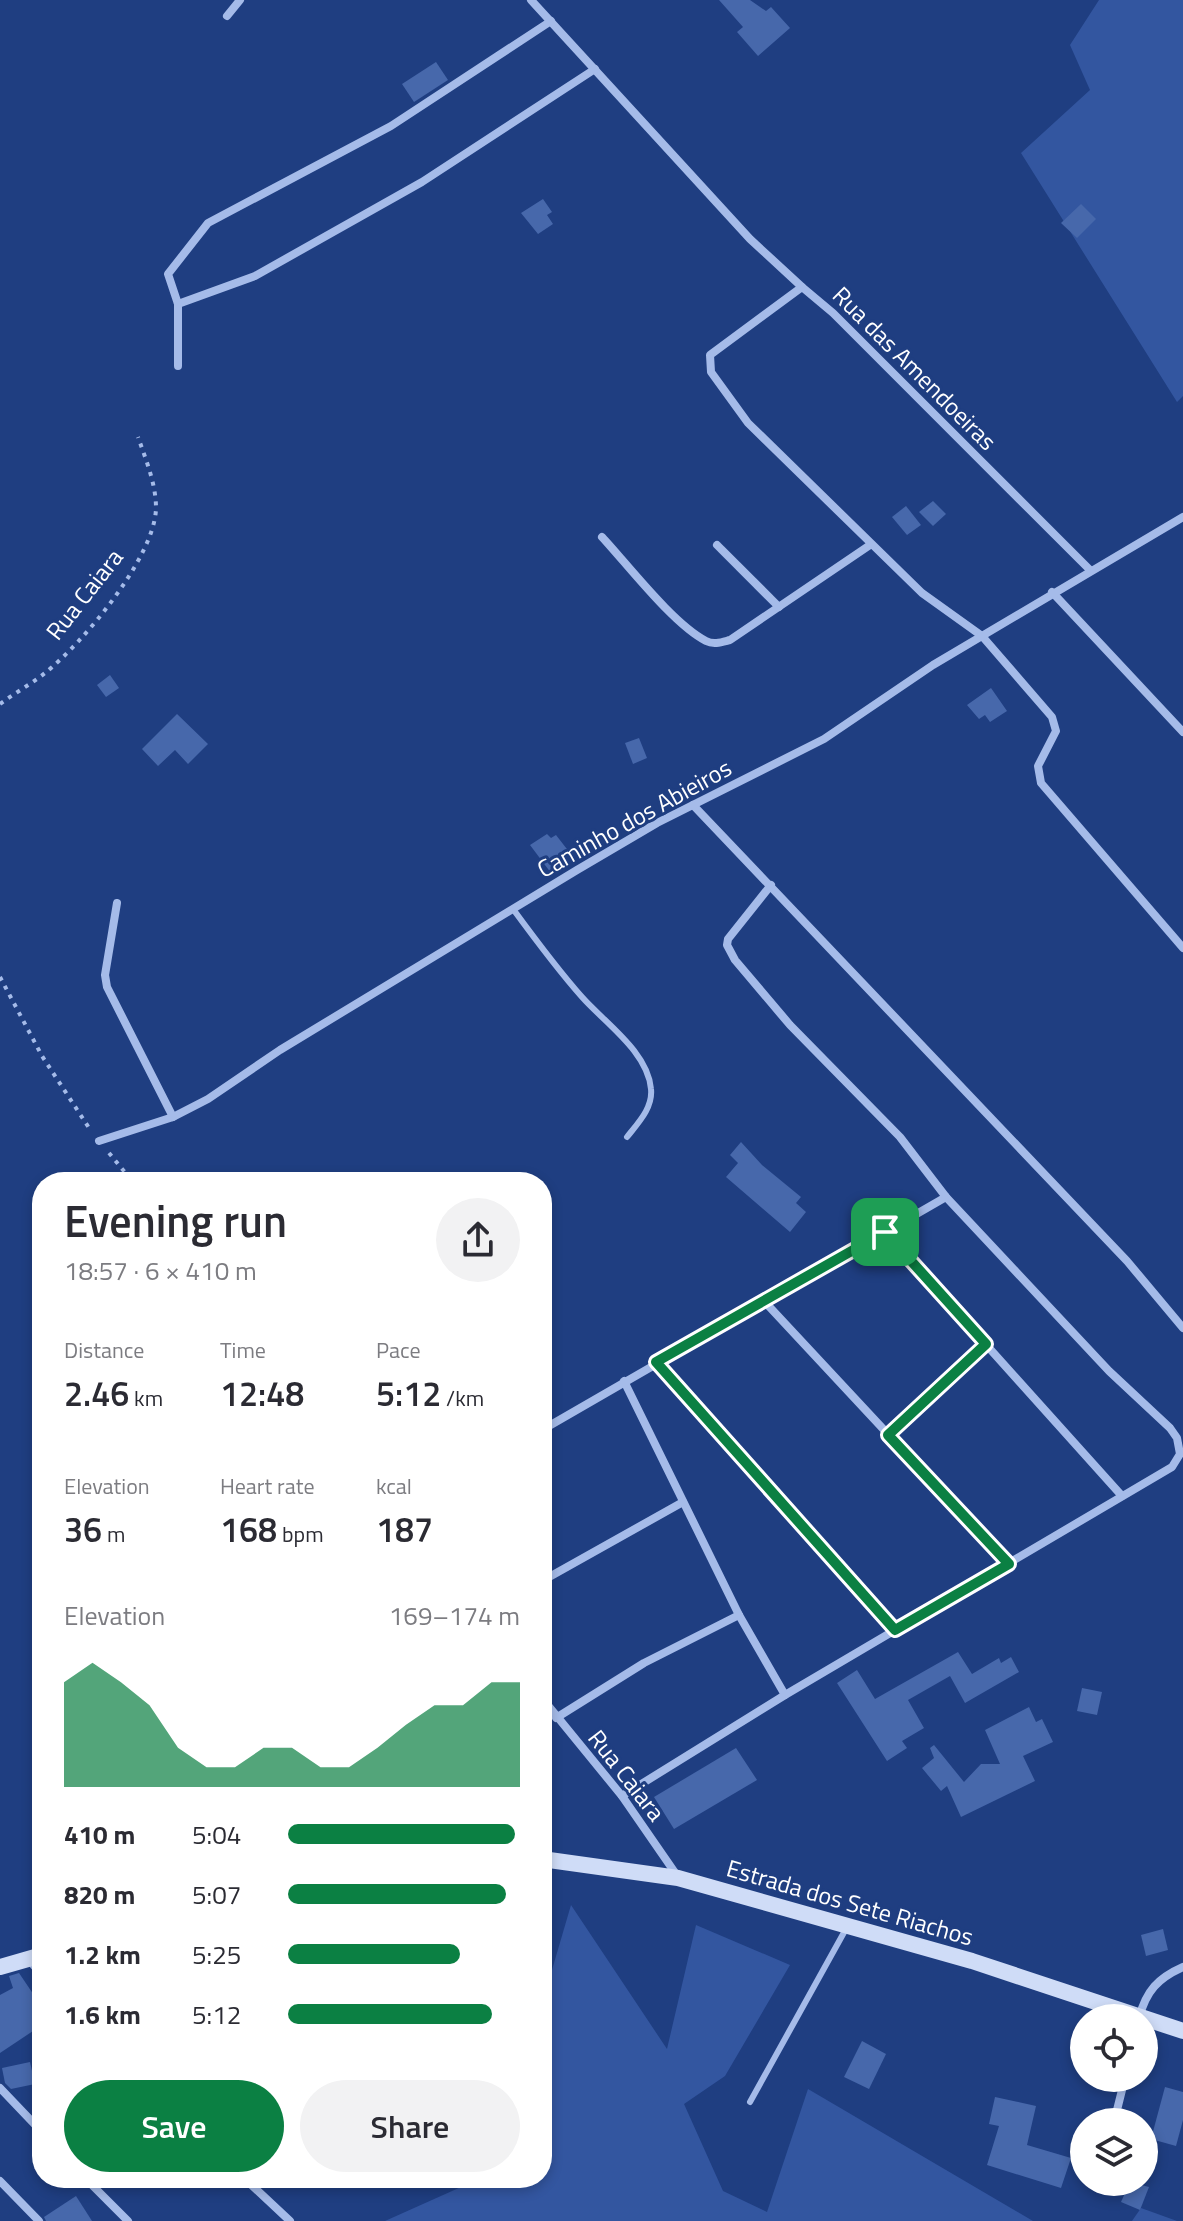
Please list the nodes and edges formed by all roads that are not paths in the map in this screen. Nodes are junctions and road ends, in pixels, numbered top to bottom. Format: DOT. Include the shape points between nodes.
graph roads {
  1 [pos="240,0"];
  2 [pos="531,0"];
  3 [pos="227,16"];
  4 [pos="551,21"];
  5 [pos="595,69"];
  6 [pos="802,287"];
  7 [pos="178,304"];
  8 [pos="178,366"];
  9 [pos="1183,517"];
  10 [pos="602,537"];
  11 [pos="717,545"];
  12 [pos="870,545"];
  13 [pos="1090,570"];
  14 [pos="1052,592"];
  15 [pos="779,607"];
  16 [pos="982,636"];
  17 [pos="1183,732"];
  18 [pos="693,805"];
  19 [pos="771,885"];
  20 [pos="117,903"];
  21 [pos="513,909"];
  22 [pos="1183,948"];
  23 [pos="173,1117"];
  24 [pos="627,1137"];
  25 [pos="99,1141"];
  26 [pos="946,1197"];
  27 [pos="885,1232"];
  28 [pos="764,1301"];
  29 [pos="1183,1328"];
  30 [pos="656,1362"];
  31 [pos="624,1381"];
  32 [pos="552,1424"];
  33 [pos="1122,1496"];
  34 [pos="683,1502"];
  35 [pos="1009,1564"];
  36 [pos="552,1575"];
  37 [pos="739,1615"];
  38 [pos="895,1630"];
  39 [pos="785,1695"];
  40 [pos="552,1712"];
  41 [pos="556,1718"];
  42 [pos="622,1796"];
  43 [pos="552,1860"];
  44 [pos="678,1878"];
  45 [pos="847,1927"];
  46 [pos="32,1958"];
  47 [pos="0,1967"];
  48 [pos="1183,1967"];
  49 [pos="1103,2004"];
  50 [pos="1143,2004"];
  51 [pos="1158,2022"];
  52 [pos="1183,2031"];
  53 [pos="0,2088"];
  54 [pos="750,2102"];
  55 [pos="32,2122"];
  56 [pos="0,2181"];
  57 [pos="95,2188"];
  58 [pos="255,2188"];
  59 [pos="39,2221"];
  60 [pos="128,2221"];
  61 [pos="290,2221"];
  1 -- 3 [label="street"];
  2 -- 4 [label="street"];
  4 -- 5 [label="street"];
  4 -- 7 [label="street" via="391,126 208,223 168,274"];
  5 -- 6 [label="street" via="750,239"];
  5 -- 7 [label="street" via="396,196 255,276"];
  6 -- 12 [label="street, Rua das Amendoeiras" via="713,351 709,366 748,423"];
  6 -- 13 [label="street, Rua das Amendoeiras"];
  7 -- 8 [label="street"];
  9 -- 13 [label="street, Caminho dos Abieiros"];
  10 -- 15 [label="street" via="681,621 708,642 730,640"];
  11 -- 15 [label="street"];
  12 -- 15 [label="street"];
  12 -- 16 [label="street, Rua das Amendoeiras" via="922,593"];
  13 -- 14 [label="street, Caminho dos Abieiros"];
  14 -- 16 [label="street, Caminho dos Abieiros"];
  14 -- 17 [label="street"];
  16 -- 18 [label="street, Caminho dos Abieiros" via="831,735"];
  16 -- 22 [label="street, Rua das Amendoeiras" via="1056,723 1038,766 1041,783"];
  18 -- 19 [label="street"];
  18 -- 21 [label="street, Caminho dos Abieiros"];
  19 -- 26 [label="street" via="731,934 730,952 790,1025 923,1164"];
  19 -- 29 [label="street" via="1127,1261"];
  20 -- 23 [label="street" via="106,982"];
  21 -- 23 [label="street, Caminho dos Abieiros"];
  21 -- 24 [label="lane" via="648,1075 651,1098"];
  23 -- 25 [label="street, Caminho dos Abieiros"];
  26 -- 27 [label="street"];
  26 -- 33 [label="street" via="1177,1438 1180,1454 1172,1467"];
  27 -- 28 [label="street"];
  27 -- 33 [label="street"];
  28 -- 30 [label="street"];
  28 -- 35 [label="street"];
  30 -- 31 [label="street"];
  30 -- 38 [label="street"];
  31 -- 32 [label="street"];
  31 -- 34 [label="street"];
  33 -- 35 [label="street"];
  34 -- 36 [label="street"];
  34 -- 37 [label="street"];
  35 -- 38 [label="street"];
  37 -- 39 [label="street"];
  37 -- 41 [label="street" via="644,1663"];
  38 -- 39 [label="street"];
  39 -- 42 [label="street"];
  40 -- 41 [label="street, Rua Caiara"];
  41 -- 42 [label="street, Rua Caiara"];
  42 -- 44 [label="street, Rua Caiara"];
  43 -- 44 [label="street, Estrada dos Sete Riachos"];
  44 -- 45 [label="street, Estrada dos Sete Riachos"];
  45 -- 49 [label="street, Estrada dos Sete Riachos"];
  45 -- 54 [label="lane"];
  46 -- 47 [label="street"];
  48 -- 50 [label="street" via="1155,1983"];
  51 -- 52 [label="street, Estrada dos Sete Riachos"];
  53 -- 55 [label="street"];
  56 -- 59 [label="street"];
  57 -- 60 [label="street"];
  58 -- 61 [label="street"];
}
